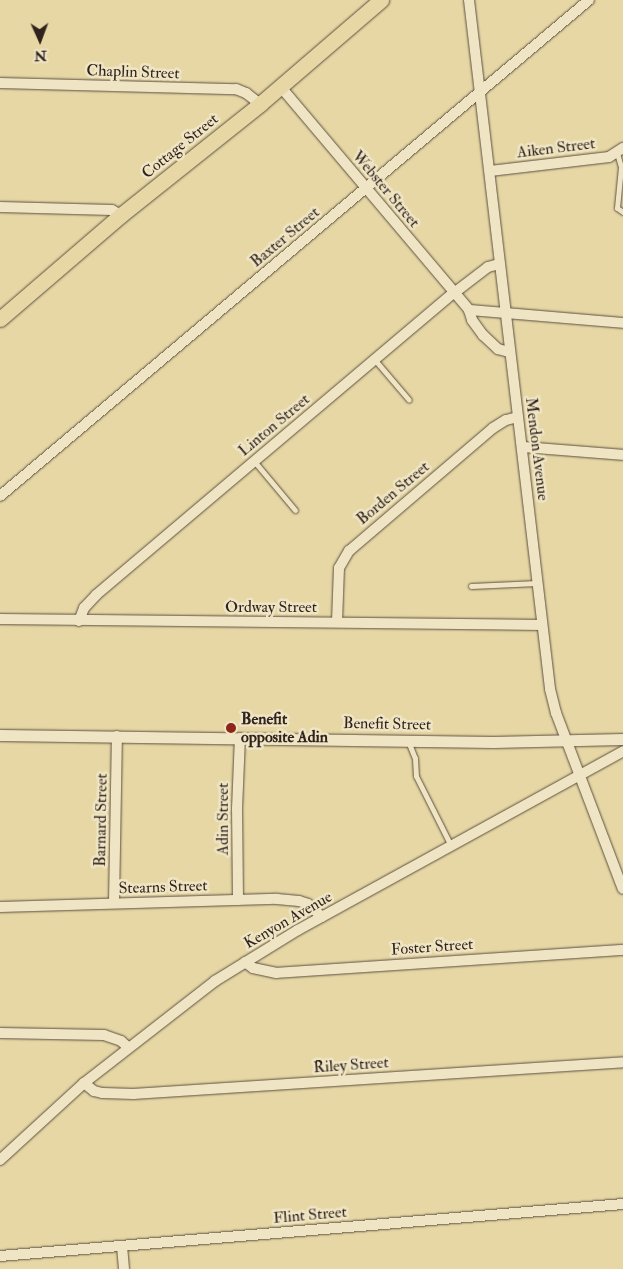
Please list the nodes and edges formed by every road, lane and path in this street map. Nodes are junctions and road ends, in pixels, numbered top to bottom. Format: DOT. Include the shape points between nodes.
graph roads {
  1 [pos="381,0"];
  2 [pos="469,0"];
  3 [pos="589,0"];
  4 [pos="0,83"];
  5 [pos="280,86"];
  6 [pos="480,93"];
  7 [pos="260,104"];
  8 [pos="620,150"];
  9 [pos="490,171"];
  10 [pos="366,189"];
  11 [pos="0,207"];
  12 [pos="623,212"];
  13 [pos="121,215"];
  14 [pos="499,264"];
  15 [pos="454,293"];
  16 [pos="469,310"];
  17 [pos="505,314"];
  18 [pos="0,319"];
  19 [pos="623,323"];
  20 [pos="509,352"];
  21 [pos="375,360"];
  22 [pos="409,400"];
  23 [pos="518,416"];
  24 [pos="522,447"];
  25 [pos="623,455"];
  26 [pos="254,461"];
  27 [pos="0,496"];
  28 [pos="294,510"];
  29 [pos="537,583"];
  30 [pos="471,586"];
  31 [pos="0,619"];
  32 [pos="79,621"];
  33 [pos="337,622"];
  34 [pos="542,625"];
  35 [pos="0,735"];
  36 [pos="117,736"];
  37 [pos="240,738"];
  38 [pos="623,739"];
  39 [pos="408,740"];
  40 [pos="567,741"];
  41 [pos="623,751"];
  42 [pos="580,774"];
  43 [pos="451,847"];
  44 [pos="620,871"];
  45 [pos="623,889"];
  46 [pos="238,900"];
  47 [pos="114,903"];
  48 [pos="0,907"];
  49 [pos="322,917"];
  50 [pos="623,950"];
  51 [pos="245,962"];
  52 [pos="0,1033"];
  53 [pos="128,1047"];
  54 [pos="623,1062"];
  55 [pos="84,1083"];
  56 [pos="0,1160"];
  57 [pos="623,1204"];
  58 [pos="122,1246"];
  59 [pos="0,1256"];
  60 [pos="124,1269"];
  1 -- 5 [label="main road, Cottage Street"];
  2 -- 6 [label="street, Mendon Avenue"];
  3 -- 6 [label="street, Baxter Street"];
  4 -- 7 [label="street, Chaplin Street" via="236,89"];
  5 -- 7 [label="main road, Cottage Street"];
  5 -- 10 [label="street, Webster Street"];
  6 -- 9 [label="street, Mendon Avenue"];
  6 -- 10 [label="street, Baxter Street"];
  7 -- 13 [label="main road, Cottage Street"];
  8 -- 9 [label="street, Aiken Street" via="610,156"];
  8 -- 12 [label="lane" via="617,208"];
  9 -- 14 [label="street, Mendon Avenue"];
  10 -- 15 [label="street, Webster Street"];
  10 -- 27 [label="street, Baxter Street"];
  11 -- 13 [label="street" via="112,210"];
  13 -- 18 [label="main road, Cottage Street"];
  14 -- 15 [label="street, Linton Street" via="488,267"];
  14 -- 17 [label="street, Mendon Avenue"];
  15 -- 16 [label="street, Webster Street"];
  15 -- 21 [label="street, Linton Street"];
  16 -- 17 [label="street"];
  16 -- 20 [label="street, Webster Street" via="483,335 498,348"];
  17 -- 19 [label="street"];
  17 -- 20 [label="street, Mendon Avenue"];
  20 -- 23 [label="street, Mendon Avenue"];
  21 -- 22 [label="lane"];
  21 -- 26 [label="street, Linton Street"];
  23 -- 24 [label="street, Mendon Avenue"];
  23 -- 33 [label="street, Borden Street" via="493,428 349,551 339,568"];
  24 -- 25 [label="street"];
  24 -- 29 [label="street, Mendon Avenue"];
  26 -- 28 [label="lane"];
  26 -- 32 [label="street, Linton Street" via="96,594 84,608"];
  29 -- 30 [label="lane"];
  29 -- 34 [label="street, Mendon Avenue"];
  31 -- 32 [label="street, Ordway Street"];
  32 -- 33 [label="street, Ordway Street"];
  33 -- 34 [label="street, Ordway Street"];
  34 -- 40 [label="street, Mendon Avenue" via="552,702"];
  35 -- 36 [label="street, Benefit Street"];
  36 -- 37 [label="street, Benefit Street"];
  36 -- 47 [label="street, Barnard Street"];
  37 -- 39 [label="street, Benefit Street"];
  37 -- 46 [label="street, Adin Street"];
  38 -- 40 [label="street, Benefit Street"];
  39 -- 40 [label="street, Benefit Street"];
  39 -- 43 [label="lane" via="415,758 416,776"];
  40 -- 42 [label="street, Mendon Avenue"];
  41 -- 42 [label="street, Kenyon Avenue"];
  42 -- 43 [label="street, Kenyon Avenue"];
  42 -- 44 [label="street, Mendon Avenue"];
  43 -- 49 [label="street, Kenyon Avenue"];
  44 -- 45 [label="street, Mendon Avenue"];
  46 -- 47 [label="street, Stearns Street"];
  46 -- 49 [label="street, Stearns Street" via="299,901"];
  47 -- 48 [label="street, Stearns Street"];
  49 -- 51 [label="street, Kenyon Avenue"];
  50 -- 51 [label="street, Foster Street" via="276,973 253,968"];
  51 -- 53 [label="street, Kenyon Avenue"];
  52 -- 53 [label="street" via="104,1035 121,1040"];
  53 -- 55 [label="street, Kenyon Avenue"];
  54 -- 55 [label="street, Riley Street" via="126,1094 103,1094"];
  55 -- 56 [label="street, Kenyon Avenue"];
  57 -- 58 [label="street, Flint Street"];
  58 -- 59 [label="street, Flint Street"];
  58 -- 60 [label="street"];
}
